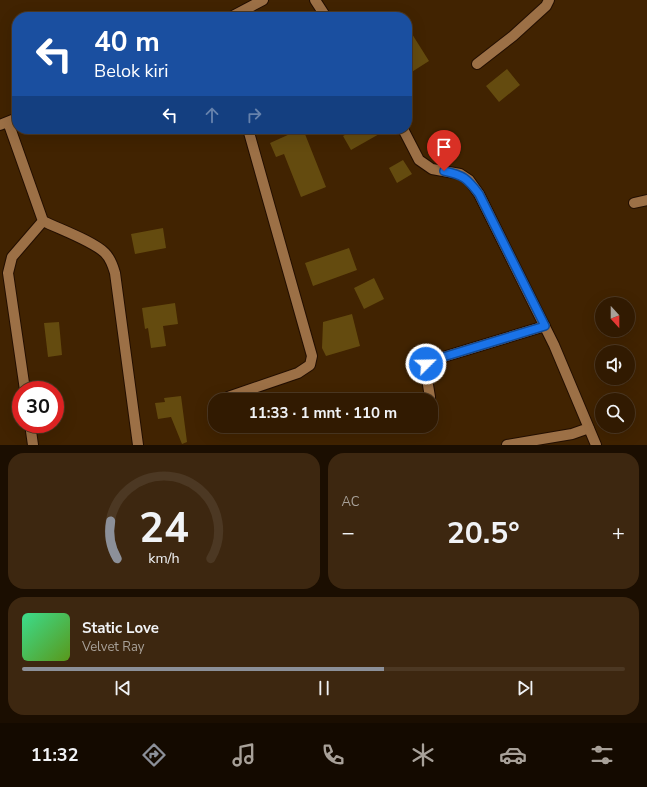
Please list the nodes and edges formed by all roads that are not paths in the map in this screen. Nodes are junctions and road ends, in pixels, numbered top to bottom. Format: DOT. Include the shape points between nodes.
graph roads {
  1 [pos="263,0"];
  2 [pos="315,0"];
  3 [pos="548,0"];
  4 [pos="240,12"];
  5 [pos="323,12"];
  6 [pos="477,64"];
  7 [pos="8,122"];
  8 [pos="12,133"];
  9 [pos="12,134"];
  10 [pos="249,134"];
  11 [pos="406,134"];
  12 [pos="647,200"];
  13 [pos="634,203"];
  14 [pos="43,221"];
  15 [pos="545,326"];
  16 [pos="24,381"];
  17 [pos="242,393"];
  18 [pos="429,393"];
  19 [pos="589,428"];
  20 [pos="31,433"];
  21 [pos="33,445"];
  22 [pos="138,445"];
  23 [pos="507,445"];
  24 [pos="596,445"];
  1 -- 4 [label="street"];
  2 -- 5 [label="street"];
  3 -- 6 [label="street" via="541,11"];
  7 -- 8 [label="street"];
  9 -- 14 [label="street"];
  10 -- 17 [label="street" via="312,356 310,365 298,373"];
  11 -- 15 [label="street" via="419,160 432,168 460,174 469,180 479,194"];
  12 -- 13 [label="street"];
  14 -- 16 [label="street" via="12,256 8,273"];
  14 -- 22 [label="street" via="96,246 105,253 112,264"];
  15 -- 18 [label="street" via="430,361 425,368"];
  15 -- 19 [label="street"];
  19 -- 23 [label="street" via="572,434"];
  19 -- 24 [label="street"];
  20 -- 21 [label="street"];
}
